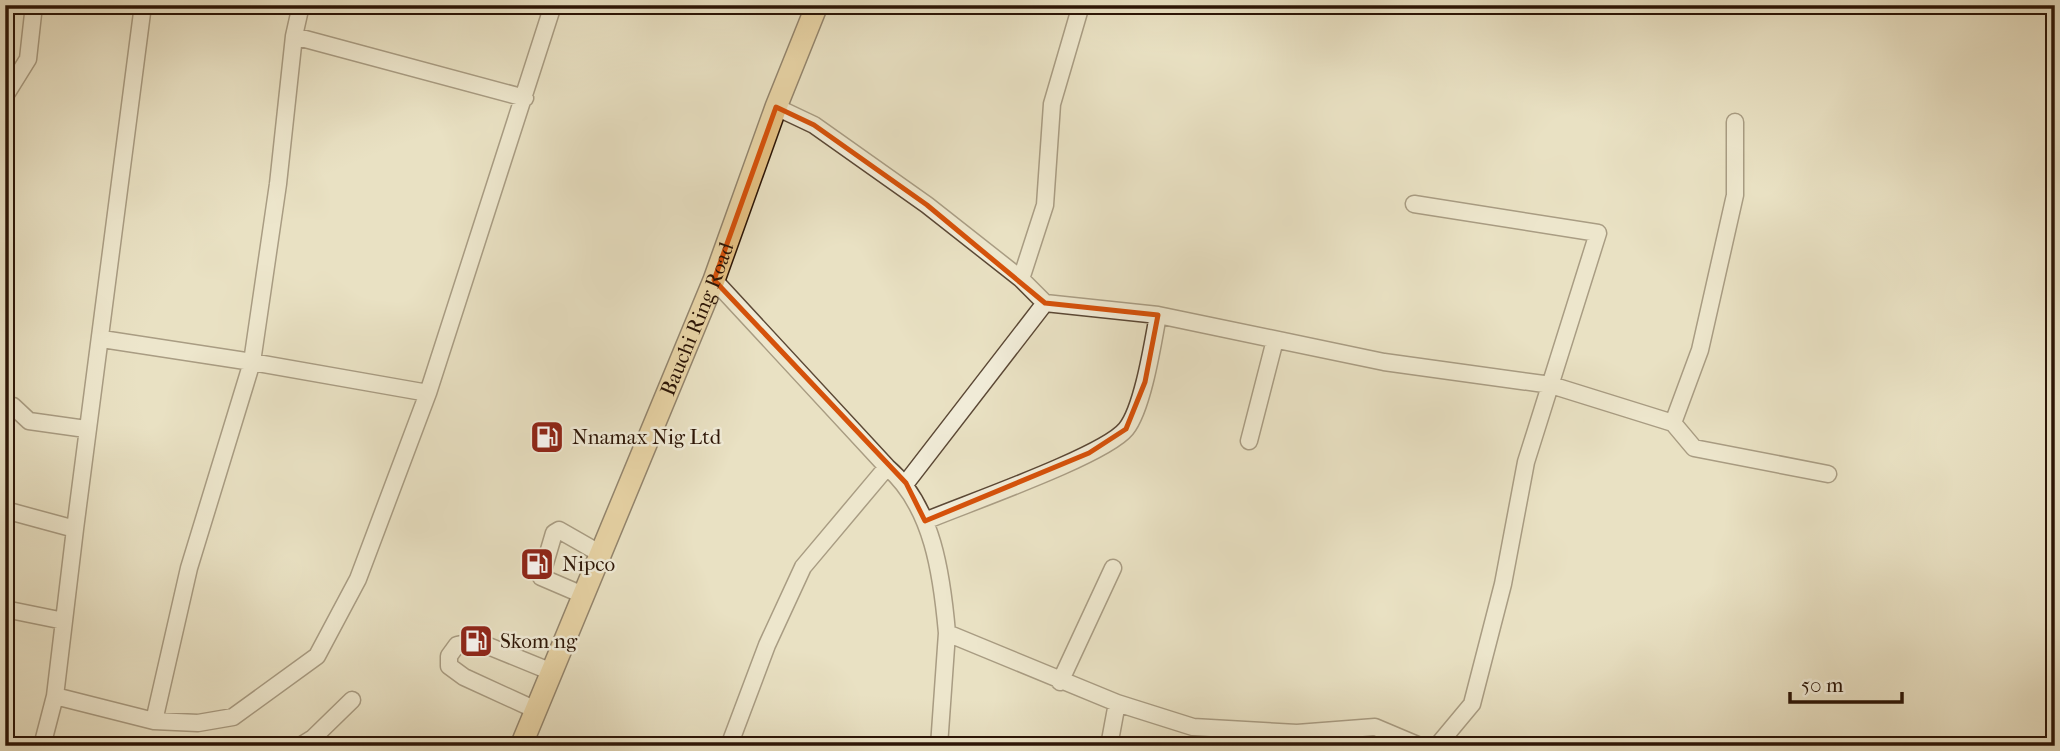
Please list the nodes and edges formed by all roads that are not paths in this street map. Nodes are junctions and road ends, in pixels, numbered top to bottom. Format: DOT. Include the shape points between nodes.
graph roads {
  1 [pos="34,5"];
  2 [pos="143,5"];
  3 [pos="301,5"];
  4 [pos="553,5"];
  5 [pos="817,5"];
  6 [pos="1082,5"];
  7 [pos="294,36"];
  8 [pos="5,96"];
  9 [pos="525,97"];
  10 [pos="776,107"];
  11 [pos="1735,122"];
  12 [pos="1414,204"];
  13 [pos="1021,279"];
  14 [pos="714,280"];
  15 [pos="1045,303"];
  16 [pos="1158,315"];
  17 [pos="102,339"];
  18 [pos="1275,340"];
  19 [pos="252,362"];
  20 [pos="1551,385"];
  21 [pos="428,393"];
  22 [pos="5,405"];
  23 [pos="1673,423"];
  24 [pos="86,429"];
  25 [pos="1249,441"];
  26 [pos="887,467"];
  27 [pos="1828,474"];
  28 [pos="906,483"];
  29 [pos="5,510"];
  30 [pos="925,521"];
  31 [pos="75,529"];
  32 [pos="601,554"];
  33 [pos="1113,568"];
  34 [pos="583,595"];
  35 [pos="5,609"];
  36 [pos="64,621"];
  37 [pos="947,633"];
  38 [pos="552,672"];
  39 [pos="1060,682"];
  40 [pos="55,696"];
  41 [pos="352,700"];
  42 [pos="1117,704"];
  43 [pos="536,709"];
  44 [pos="154,721"];
  45 [pos="42,746"];
  46 [pos="300,746"];
  47 [pos="521,746"];
  48 [pos="729,746"];
  49 [pos="939,746"];
  50 [pos="1109,746"];
  51 [pos="1420,746"];
  52 [pos="1437,746"];
  1 -- 8 [label="street" via="29,59"];
  2 -- 17 [label="street"];
  3 -- 7 [label="street"];
  4 -- 9 [label="street"];
  5 -- 10 [label="main road, Bauchi Ring Road"];
  6 -- 13 [label="street" via="1052,104 1045,205"];
  7 -- 9 [label="street"];
  7 -- 19 [label="street"];
  9 -- 21 [label="street"];
  10 -- 13 [label="street" via="814,125"];
  10 -- 14 [label="main road, Bauchi Ring Road"];
  11 -- 23 [label="street" via="1735,195 1700,350"];
  12 -- 20 [label="street" via="1598,233"];
  13 -- 15 [label="street"];
  14 -- 26 [label="street"];
  14 -- 32 [label="main road, Bauchi Ring Road"];
  15 -- 16 [label="street"];
  15 -- 28 [label="street"];
  16 -- 18 [label="street"];
  16 -- 30 [label="street" via="1145,382 1126,429 1090,453"];
  17 -- 19 [label="street"];
  17 -- 24 [label="street"];
  18 -- 20 [label="street" via="1384,362"];
  18 -- 25 [label="street"];
  19 -- 21 [label="street"];
  19 -- 44 [label="street" via="189,568"];
  20 -- 23 [label="street"];
  20 -- 52 [label="street" via="1526,462 1503,584 1472,704"];
  21 -- 44 [label="street" via="358,579 317,656 233,718 198,723"];
  22 -- 24 [label="street" via="13,406 29,421"];
  23 -- 27 [label="street" via="1694,448"];
  24 -- 31 [label="street"];
  26 -- 28 [label="street"];
  26 -- 48 [label="street" via="803,567"];
  28 -- 30 [label="street"];
  29 -- 31 [label="street"];
  30 -- 37 [label="street" via="944,591"];
  31 -- 36 [label="street"];
  32 -- 34 [label="main road, Bauchi Ring Road"];
  32 -- 34 [label="street" via="559,530 554,533 541,577"];
  33 -- 39 [label="street"];
  34 -- 38 [label="main road, Bauchi Ring Road"];
  35 -- 36 [label="street"];
  36 -- 40 [label="street"];
  37 -- 39 [label="street"];
  37 -- 49 [label="street"];
  38 -- 43 [label="main road, Bauchi Ring Road"];
  38 -- 43 [label="street" via="476,641 457,645 449,656 449,667 464,677"];
  39 -- 42 [label="street"];
  40 -- 44 [label="street"];
  40 -- 45 [label="street"];
  41 -- 46 [label="street"];
  42 -- 50 [label="street"];
  42 -- 51 [label="street" via="1193,727 1297,733 1375,727"];
  43 -- 47 [label="main road, Bauchi Ring Road"];
}
